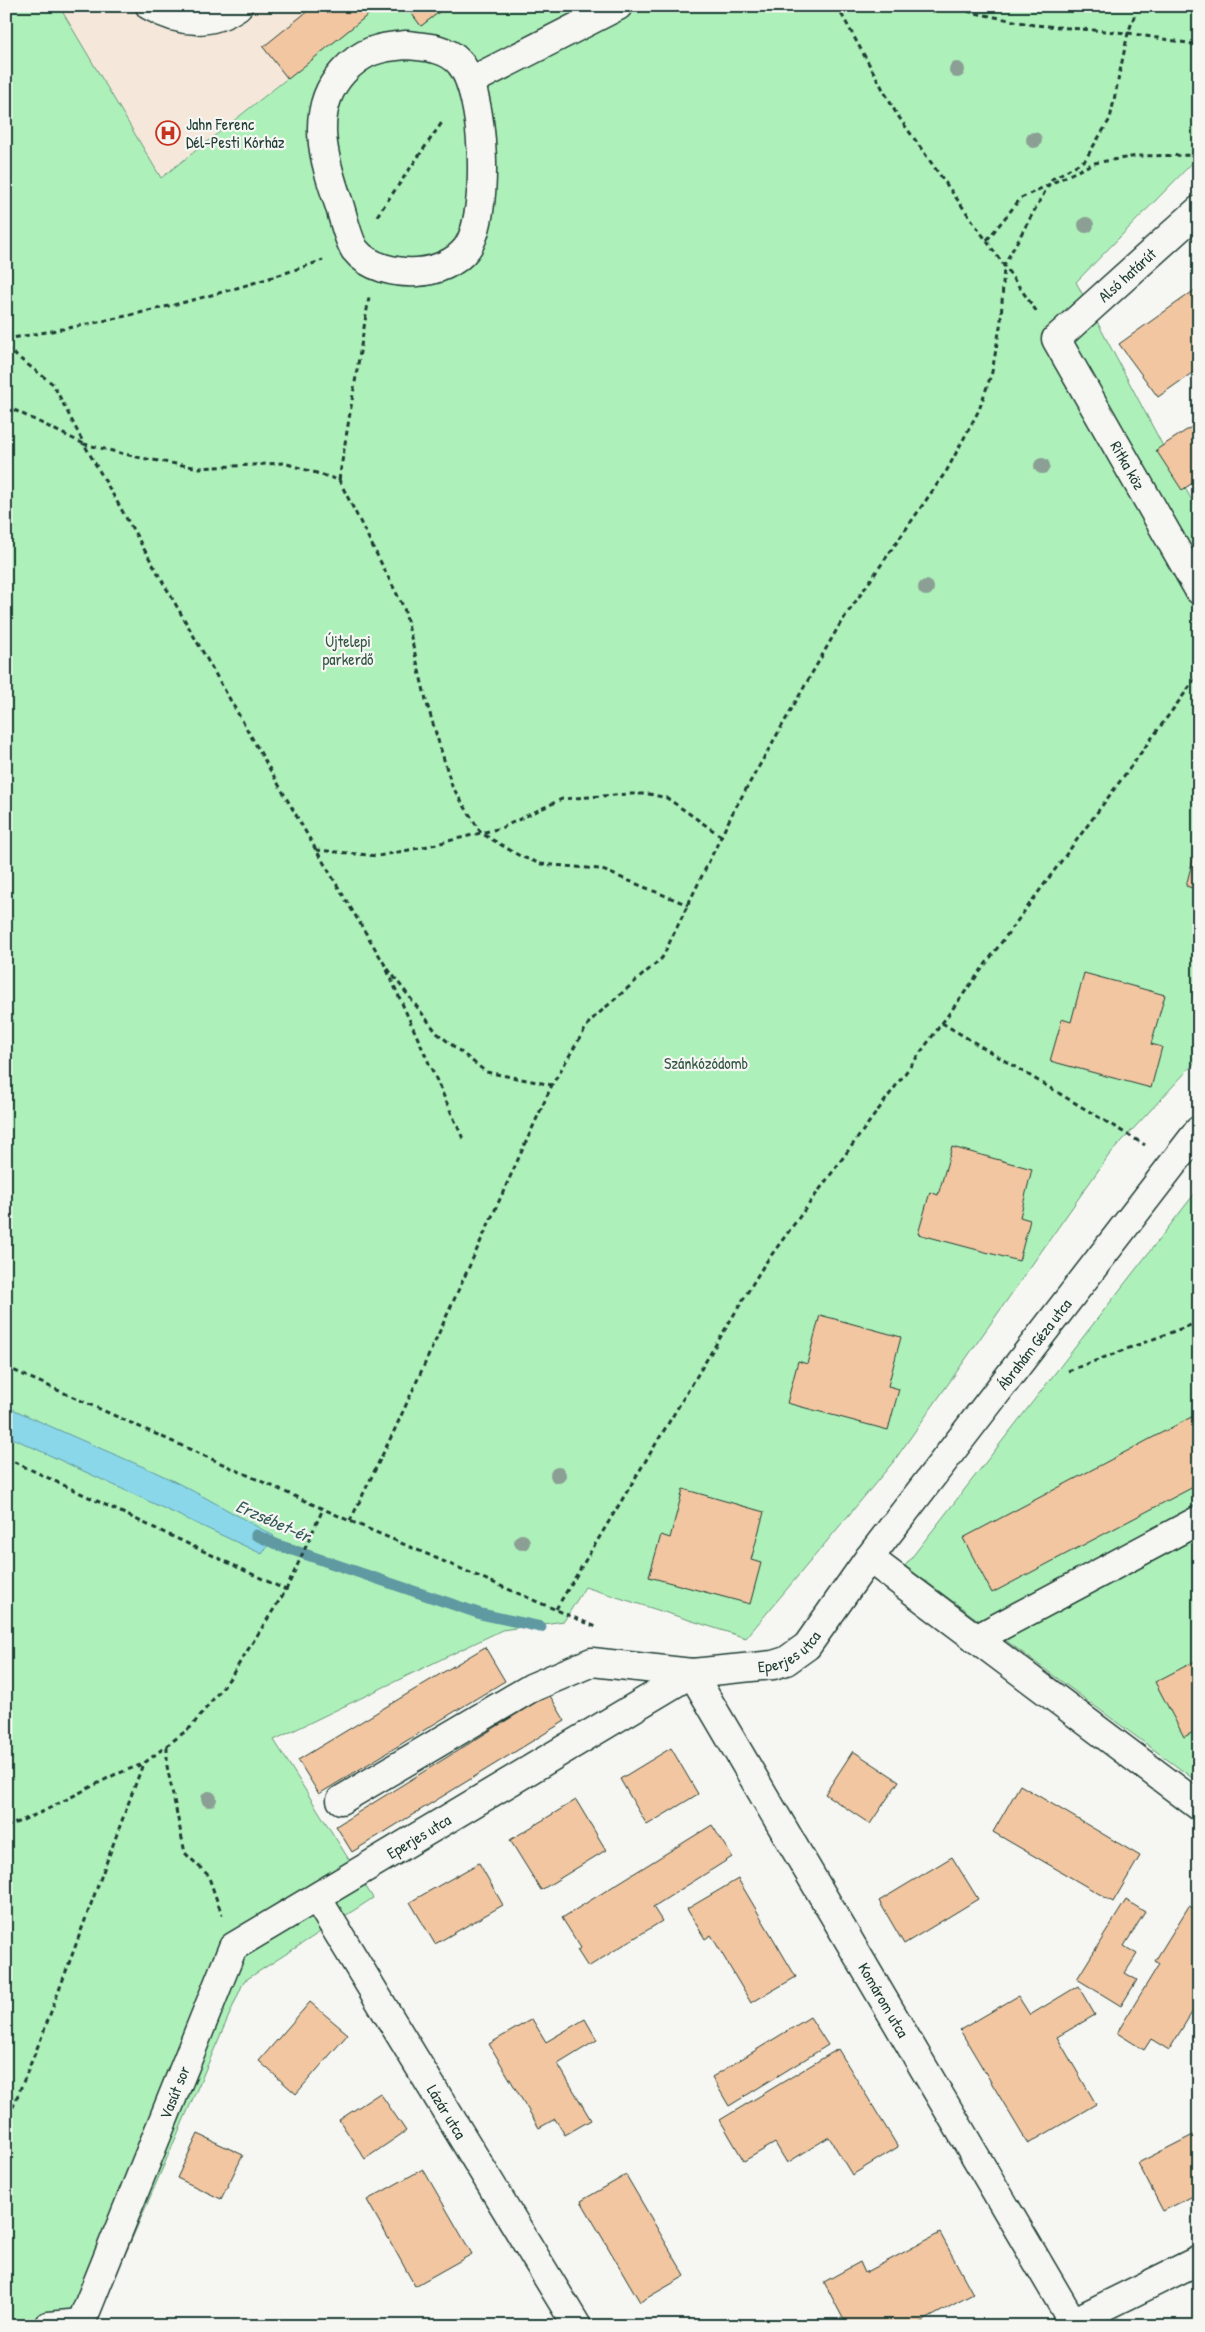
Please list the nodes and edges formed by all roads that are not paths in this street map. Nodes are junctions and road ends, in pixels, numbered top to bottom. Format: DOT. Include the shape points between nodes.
graph roads {
  1 [pos="150,6"];
  2 [pos="238,6"];
  3 [pos="618,6"];
  4 [pos="471,81"];
  5 [pos="1199,210"];
  6 [pos="1056,339"];
  7 [pos="1199,590"];
  8 [pos="1199,1130"];
  9 [pos="1199,1520"];
  10 [pos="869,1558"];
  11 [pos="976,1639"];
  12 [pos="692,1673"];
  13 [pos="1194,1795"];
  14 [pos="340,1800"];
  15 [pos="317,1898"];
  16 [pos="1199,2260"];
  17 [pos="81,2325"];
  18 [pos="1071,2325"];
  19 [pos="48,2326"];
  20 [pos="577,2326"];
  1 -- 2 [label="street" via="172,18 198,21 221,16"];
  3 -- 4 [label="street"];
  4 -- 4 [label="street" via="459,62 449,54 406,45 374,49 361,55 338,77 330,90 322,114 323,151 329,175 365,257 401,272 431,270 456,259 466,249 479,216 482,181 478,121"];
  5 -- 6 [label="street, Alsó határút"];
  6 -- 7 [label="street, Ritka köz"];
  8 -- 10 [label="street, Ábrahám Géza utca"];
  9 -- 11 [label="street"];
  10 -- 11 [label="street"];
  10 -- 12 [label="street, Eperjes utca" via="807,1646 795,1656 773,1665"];
  11 -- 13 [label="street"];
  12 -- 14 [label="street" via="592,1662 531,1688"];
  12 -- 15 [label="street, Eperjes utca"];
  12 -- 18 [label="street, Komárom utca"];
  15 -- 17 [label="street, Vasút sor" via="233,1947"];
  15 -- 20 [label="street, Lázár utca"];
  16 -- 18 [label="street"];
  17 -- 19 [label="street"];
}
